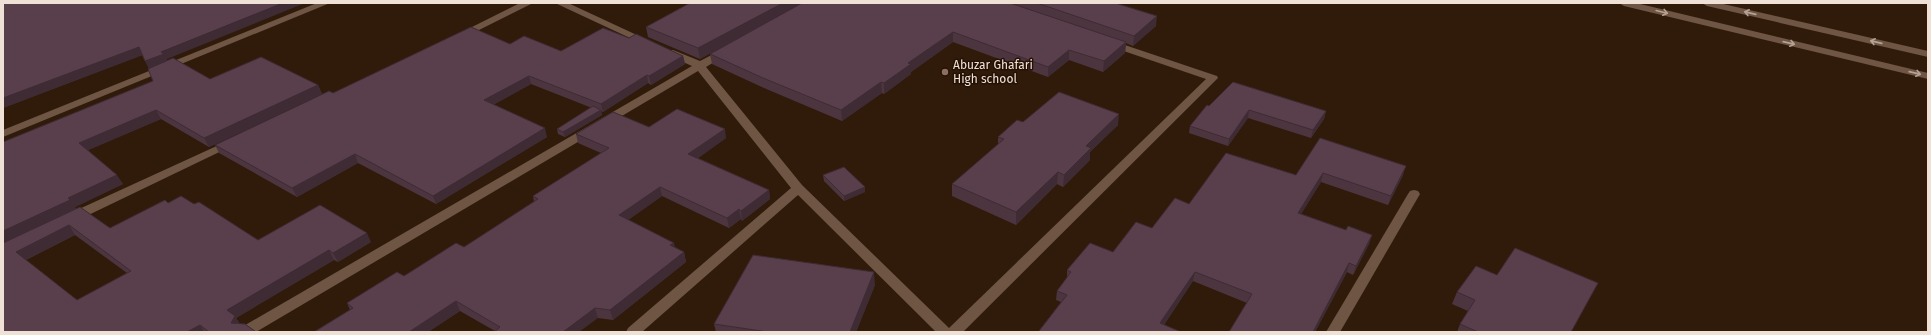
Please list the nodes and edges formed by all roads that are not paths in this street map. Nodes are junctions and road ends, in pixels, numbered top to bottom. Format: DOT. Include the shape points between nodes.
graph roads {
  1 [pos="326,3"];
  2 [pos="528,3"];
  3 [pos="560,3"];
  4 [pos="1624,3"];
  5 [pos="1707,3"];
  6 [pos="1100,39"];
  7 [pos="449,40"];
  8 [pos="733,47"];
  9 [pos="1928,54"];
  10 [pos="700,65"];
  11 [pos="1928,76"];
  12 [pos="3,134"];
  13 [pos="240,138"];
  14 [pos="798,188"];
  15 [pos="1414,194"];
  16 [pos="61,223"];
  17 [pos="245,332"];
  18 [pos="632,332"];
  19 [pos="945,332"];
  20 [pos="954,332"];
  21 [pos="1333,332"];
  1 -- 12 [label="street"];
  2 -- 7 [label="street"];
  3 -- 10 [label="street"];
  4 -- 11 [label="street, one-way"];
  9 -- 5 [label="street, one-way"];
  6 -- 20 [label="street" via="1213,78"];
  8 -- 10 [label="street"];
  10 -- 14 [label="street"];
  10 -- 17 [label="street"];
  13 -- 16 [label="street"];
  14 -- 18 [label="street"];
  14 -- 19 [label="street"];
  15 -- 21 [label="street"];
}
